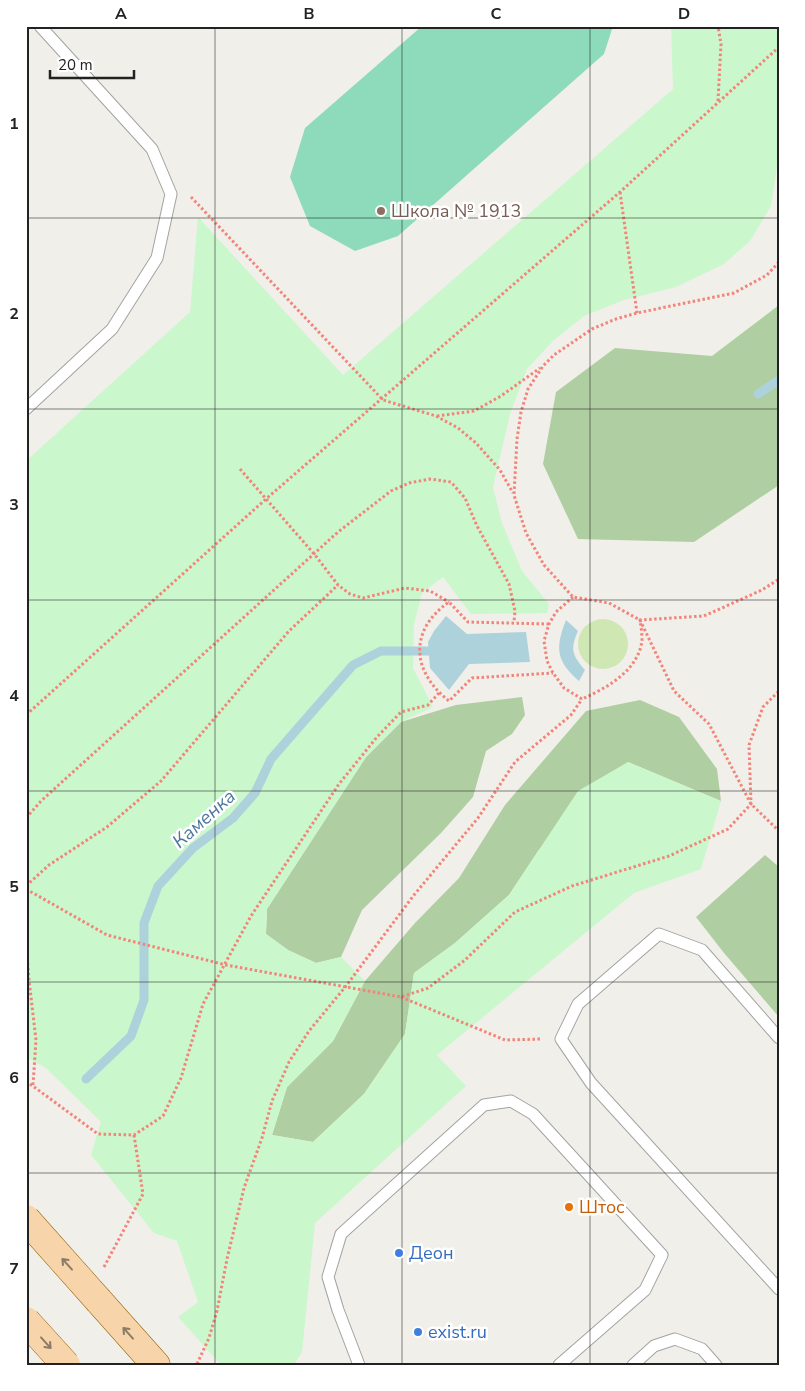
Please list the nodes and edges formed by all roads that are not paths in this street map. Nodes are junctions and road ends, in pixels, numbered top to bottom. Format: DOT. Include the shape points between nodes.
graph roads {
  1 [pos="40,26"];
  2 [pos="26,409"];
  3 [pos="779,1038"];
  4 [pos="26,1219"];
  5 [pos="779,1289"];
  6 [pos="26,1321"];
  7 [pos="66,1365"];
  8 [pos="156,1365"];
  9 [pos="359,1365"];
  10 [pos="559,1365"];
  11 [pos="633,1365"];
  12 [pos="716,1365"];
  1 -- 2 [label="lane" via="152,149 171,194 157,258 112,329"];
  3 -- 5 [label="lane" via="702,950 659,934 578,1004 560,1039 591,1083"];
  8 -- 4 [label="main road, one-way, bridge"];
  6 -- 7 [label="main road, one-way, bridge"];
  9 -- 10 [label="lane" via="328,1277 341,1234 484,1105 511,1101 533,1114 662,1254 646,1290"];
  11 -- 12 [label="lane" via="654,1346 675,1339 702,1350"];
}
